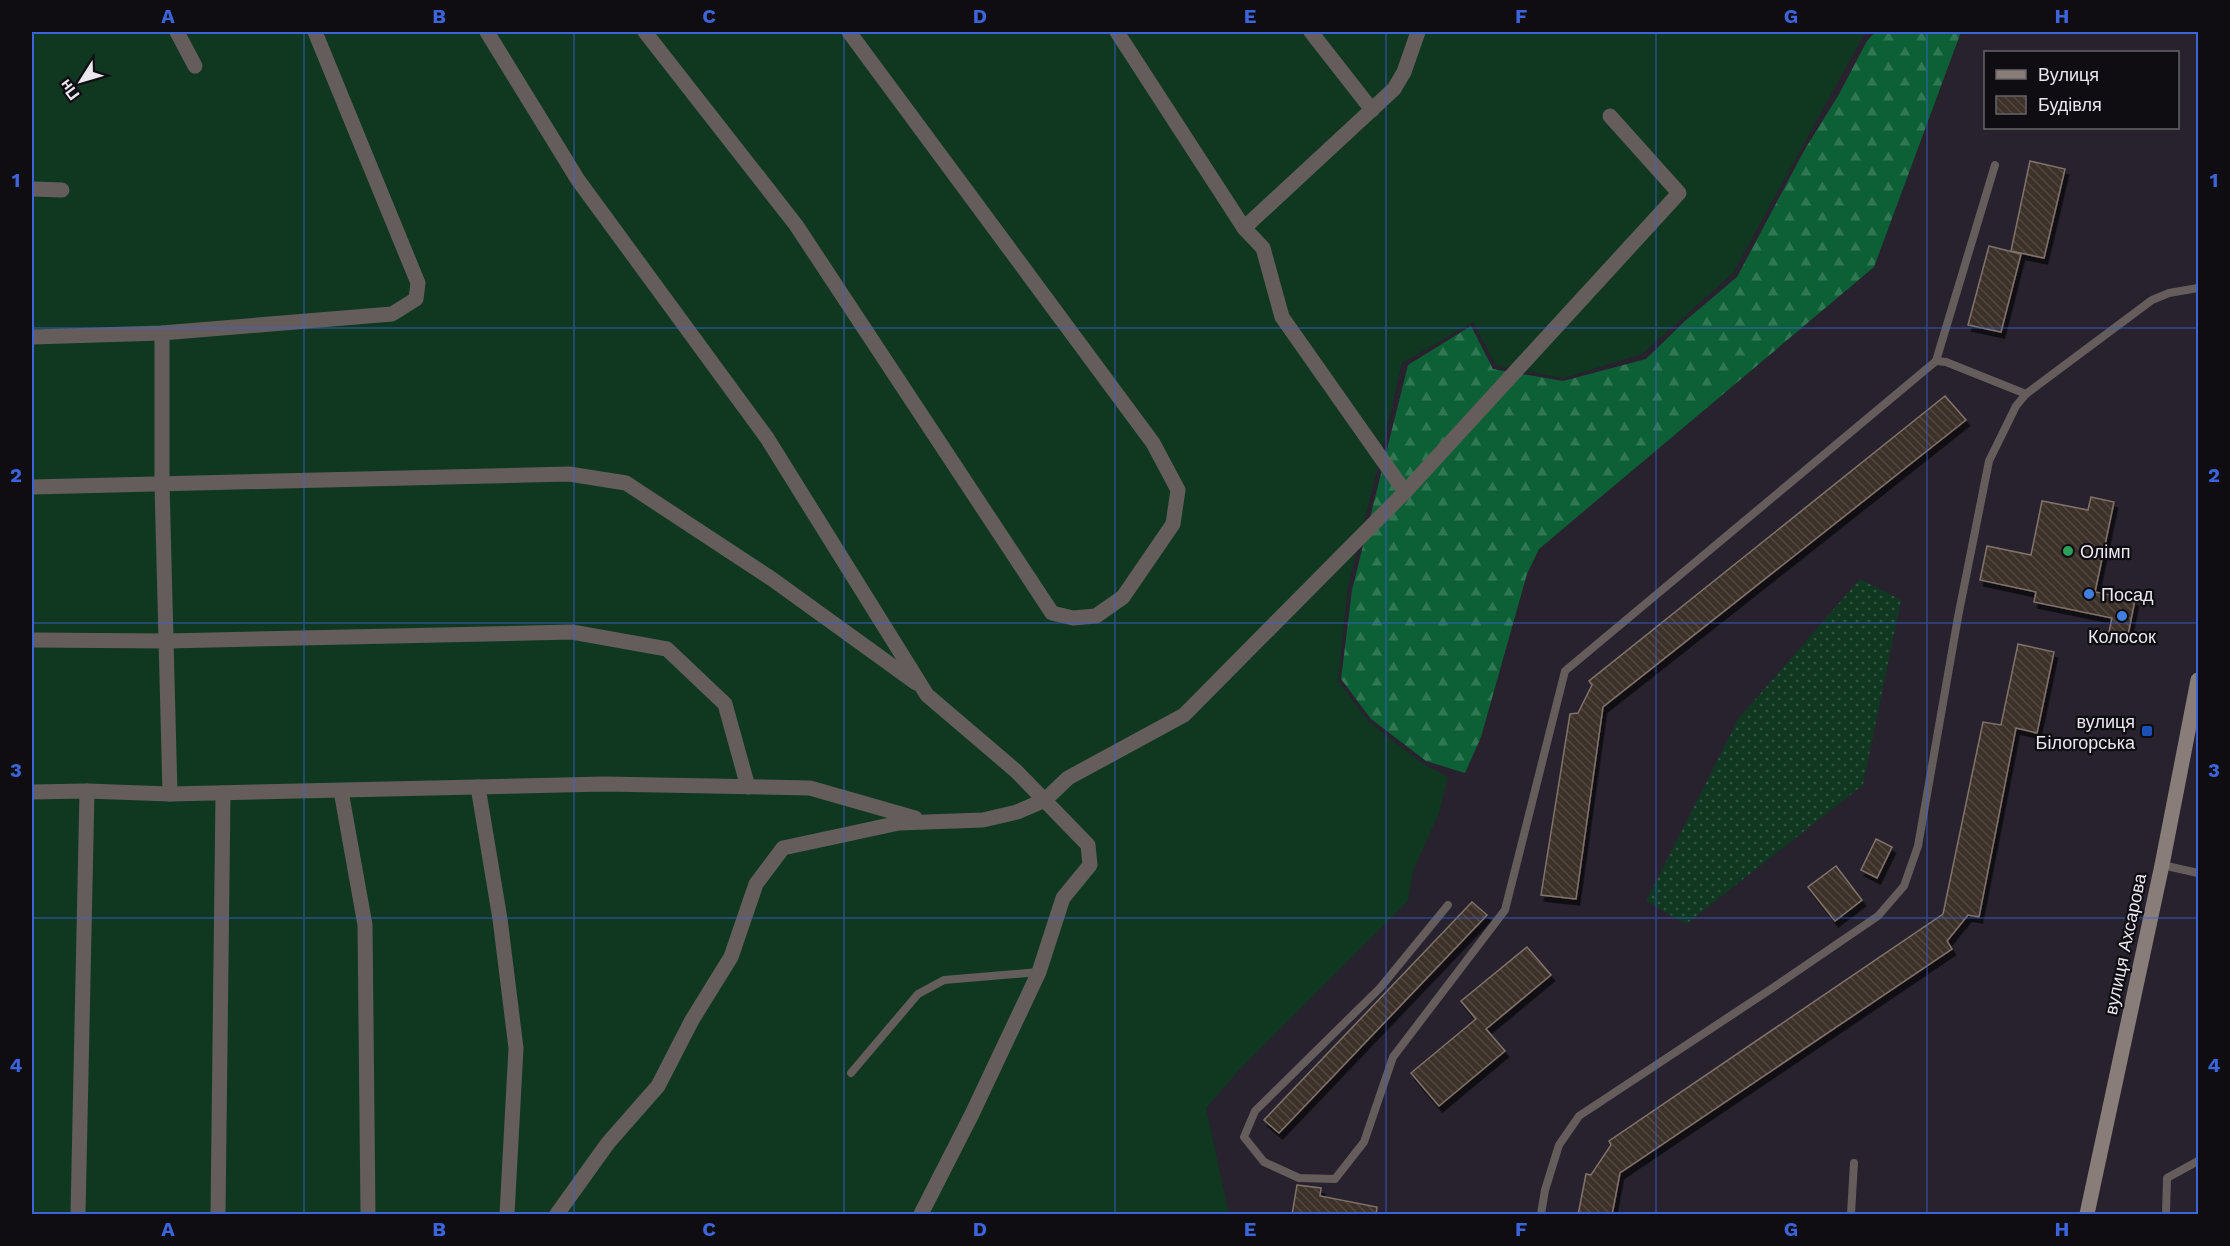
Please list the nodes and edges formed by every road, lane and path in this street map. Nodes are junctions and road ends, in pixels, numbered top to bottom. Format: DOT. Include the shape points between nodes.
graph roads {
  1 [pos="177,32"];
  2 [pos="315,32"];
  3 [pos="487,32"];
  4 [pos="645,32"];
  5 [pos="849,32"];
  6 [pos="1117,32"];
  7 [pos="1311,32"];
  8 [pos="1418,32"];
  9 [pos="195,66"];
  10 [pos="1372,110"];
  11 [pos="1610,116"];
  12 [pos="1995,165"];
  13 [pos="32,189"];
  14 [pos="63,190"];
  15 [pos="1244,228"];
  16 [pos="2199,288"];
  17 [pos="162,333"];
  18 [pos="32,337"];
  19 [pos="1936,361"];
  20 [pos="2026,394"];
  21 [pos="162,484"];
  22 [pos="32,487"];
  23 [pos="1405,492"];
  24 [pos="32,640"];
  25 [pos="167,641"];
  26 [pos="2199,680"];
  27 [pos="922,688"];
  28 [pos="478,787"];
  29 [pos="747,787"];
  30 [pos="87,791"];
  31 [pos="341,791"];
  32 [pos="32,792"];
  33 [pos="223,793"];
  34 [pos="170,794"];
  35 [pos="1047,803"];
  36 [pos="927,822"];
  37 [pos="2162,865"];
  38 [pos="2199,873"];
  39 [pos="1448,905"];
  40 [pos="1039,972"];
  41 [pos="850,1073"];
  42 [pos="2199,1161"];
  43 [pos="1854,1162"];
  44 [pos="78,1215"];
  45 [pos="218,1215"];
  46 [pos="368,1215"];
  47 [pos="507,1215"];
  48 [pos="557,1215"];
  49 [pos="921,1215"];
  50 [pos="1541,1215"];
  51 [pos="1851,1215"];
  52 [pos="2087,1215"];
  53 [pos="2166,1215"];
  1 -- 9 [label="street"];
  2 -- 17 [label="street" via="418,283 416,299 392,314"];
  3 -- 27 [label="street" via="578,180 767,438"];
  4 -- 5 [label="street" via="796,225 1052,613 1073,618 1096,616 1124,597 1173,524 1178,490 1153,443"];
  6 -- 15 [label="street"];
  7 -- 10 [label="street"];
  8 -- 10 [label="street" via="1394,89"];
  10 -- 15 [label="street"];
  11 -- 23 [label="street" via="1679,193"];
  12 -- 19 [label="lane"];
  13 -- 14 [label="street"];
  15 -- 23 [label="street" via="1263,248 1282,317"];
  16 -- 20 [label="lane" via="2152,300"];
  17 -- 18 [label="street"];
  17 -- 21 [label="street"];
  19 -- 20 [label="lane"];
  19 -- 39 [label="lane" via="1565,671 1505,909 1393,1057 1364,1142 1335,1179 1299,1178 1264,1162 1244,1137 1255,1111 1380,988"];
  20 -- 50 [label="lane" via="1989,460 1918,846 1904,886 1878,916 1579,1116 1560,1144"];
  21 -- 22 [label="street"];
  21 -- 25 [label="street"];
  21 -- 27 [label="street" via="569,474 626,483 772,579"];
  23 -- 35 [label="street" via="1184,715 1068,778"];
  24 -- 25 [label="street"];
  25 -- 29 [label="street" via="572,632 667,649 725,704"];
  25 -- 34 [label="street"];
  26 -- 37 [label="main road, вулиця Ахсарова"];
  27 -- 35 [label="street"];
  28 -- 29 [label="street"];
  28 -- 31 [label="street"];
  28 -- 47 [label="street" via="516,1048"];
  29 -- 36 [label="street" via="810,788"];
  30 -- 32 [label="street"];
  30 -- 34 [label="street"];
  30 -- 44 [label="street"];
  31 -- 33 [label="street"];
  31 -- 46 [label="street" via="365,925"];
  33 -- 34 [label="street"];
  33 -- 45 [label="street"];
  35 -- 36 [label="street" via="983,820"];
  35 -- 40 [label="street" via="1088,845 1090,865 1063,898"];
  36 -- 48 [label="street" via="899,823 783,848 756,884 731,957 658,1086 608,1143"];
  37 -- 38 [label="lane"];
  37 -- 52 [label="main road, вулиця Ахсарова"];
  40 -- 41 [label="lane" via="944,980 918,994"];
  40 -- 49 [label="street"];
  42 -- 53 [label="lane" via="2167,1178"];
  43 -- 51 [label="lane"];
}
